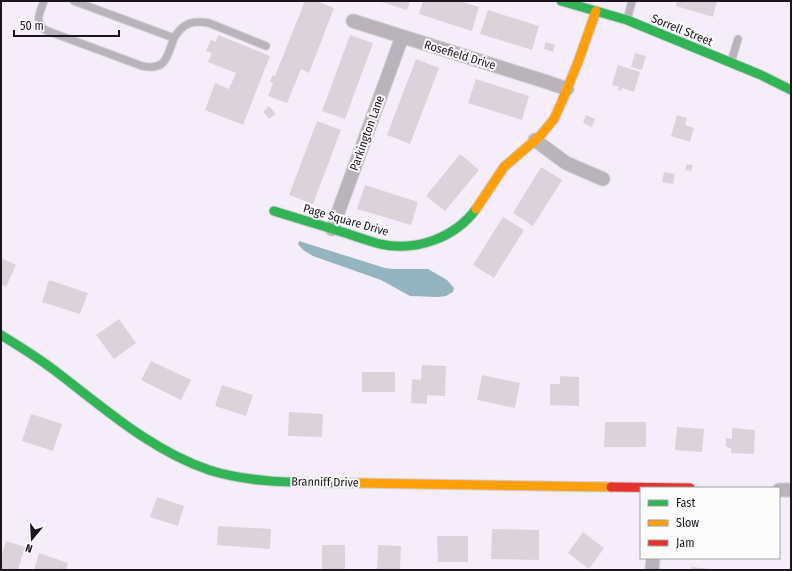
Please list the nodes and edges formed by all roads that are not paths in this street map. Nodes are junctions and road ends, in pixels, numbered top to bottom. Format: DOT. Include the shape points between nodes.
graph roads {
  1 [pos="44,1"];
  2 [pos="74,1"];
  3 [pos="561,1"];
  4 [pos="632,1"];
  5 [pos="596,11"];
  6 [pos="627,20"];
  7 [pos="353,21"];
  8 [pos="402,37"];
  9 [pos="174,38"];
  10 [pos="738,39"];
  11 [pos="266,46"];
  12 [pos="731,63"];
  13 [pos="567,89"];
  14 [pos="791,90"];
  15 [pos="535,140"];
  16 [pos="603,179"];
  17 [pos="274,210"];
  18 [pos="332,229"];
  19 [pos="1,335"];
  20 [pos="640,488"];
  21 [pos="780,490"];
  22 [pos="791,490"];
  23 [pos="653,559"];
  24 [pos="652,570"];
  1 -- 9 [label="lane" via="38,20 45,30 142,66 160,66 167,57"];
  2 -- 9 [label="lane"];
  3 -- 5 [label="street, Sorrell Street"];
  4 -- 6 [label="lane"];
  5 -- 6 [label="street, Sorrell Street"];
  5 -- 13 [label="street, Page Square Drive"];
  6 -- 12 [label="street, Sorrell Street"];
  7 -- 8 [label="street, Rosefield Drive"];
  8 -- 13 [label="street, Rosefield Drive"];
  8 -- 18 [label="street, Parkington Lane"];
  9 -- 11 [label="lane" via="183,27 192,22 200,22"];
  10 -- 12 [label="lane"];
  12 -- 14 [label="street, Sorrell Street"];
  13 -- 15 [label="street, Page Square Drive" via="554,118"];
  15 -- 16 [label="street" via="566,163"];
  15 -- 18 [label="street, Page Square Drive" via="506,165 472,215 462,225 438,239 420,245 399,246 381,244"];
  17 -- 18 [label="street, Page Square Drive"];
  19 -- 20 [label="street, Branniff Drive" via="32,354 145,438 182,459 223,473 263,480 303,482"];
  21 -- 22 [label="street"];
  23 -- 24 [label="street"];
}
